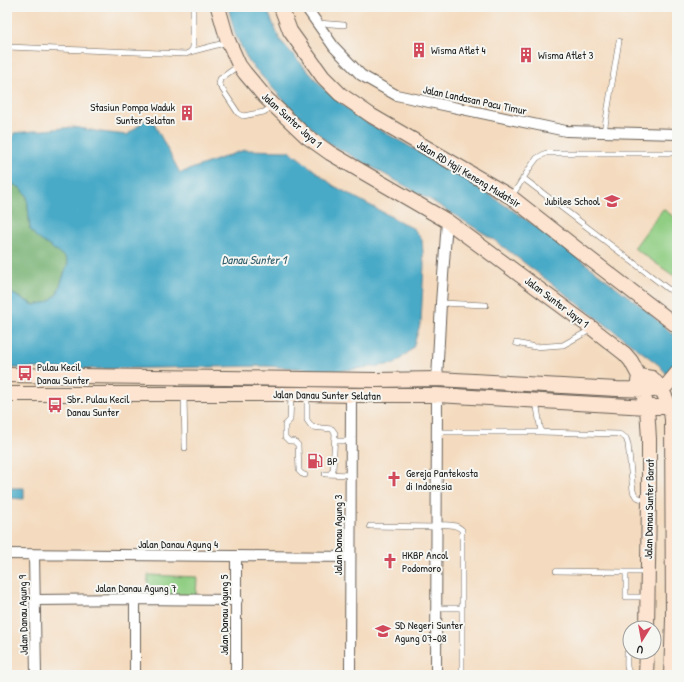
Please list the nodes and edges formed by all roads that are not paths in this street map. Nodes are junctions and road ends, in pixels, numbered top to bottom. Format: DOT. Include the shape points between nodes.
graph roads {
  1 [pos="192,7"];
  2 [pos="218,7"];
  3 [pos="281,7"];
  4 [pos="307,7"];
  5 [pos="317,23"];
  6 [pos="344,25"];
  7 [pos="619,41"];
  8 [pos="229,42"];
  9 [pos="7,47"];
  10 [pos="190,52"];
  11 [pos="239,65"];
  12 [pos="274,105"];
  13 [pos="604,132"];
  14 [pos="677,134"];
  15 [pos="677,153"];
  16 [pos="523,178"];
  17 [pos="511,196"];
  18 [pos="447,220"];
  19 [pos="677,291"];
  20 [pos="441,303"];
  21 [pos="486,305"];
  22 [pos="677,326"];
  23 [pos="593,329"];
  24 [pos="516,344"];
  25 [pos="7,375"];
  26 [pos="639,376"];
  27 [pos="437,379"];
  28 [pos="670,380"];
  29 [pos="642,390"];
  30 [pos="7,394"];
  31 [pos="184,394"];
  32 [pos="291,394"];
  33 [pos="307,394"];
  34 [pos="351,395"];
  35 [pos="437,396"];
  36 [pos="536,401"];
  37 [pos="673,406"];
  38 [pos="648,407"];
  39 [pos="436,432"];
  40 [pos="540,432"];
  41 [pos="335,441"];
  42 [pos="351,441"];
  43 [pos="185,448"];
  44 [pos="305,475"];
  45 [pos="350,475"];
  46 [pos="649,500"];
  47 [pos="370,526"];
  48 [pos="436,526"];
  49 [pos="7,554"];
  50 [pos="34,555"];
  51 [pos="236,556"];
  52 [pos="350,557"];
  53 [pos="556,571"];
  54 [pos="626,572"];
  55 [pos="648,572"];
  56 [pos="648,597"];
  57 [pos="135,599"];
  58 [pos="36,600"];
  59 [pos="237,600"];
  60 [pos="436,608"];
  61 [pos="462,608"];
  62 [pos="647,620"];
  63 [pos="627,660"];
  64 [pos="646,660"];
  65 [pos="36,675"];
  66 [pos="135,675"];
  67 [pos="236,675"];
  68 [pos="350,675"];
  69 [pos="436,675"];
  70 [pos="462,675"];
  71 [pos="645,675"];
  72 [pos="671,675"];
  1 -- 10 [label="lane" via="193,48"];
  2 -- 8 [label="street, Jalan Sunter Jaya 1"];
  3 -- 17 [label="street, Jalan RD Haji Keneng Mudatsir" via="290,31 323,77 340,94 372,116"];
  4 -- 5 [label="street, Jalan Landasan Pacu Timur"];
  5 -- 6 [label="lane"];
  5 -- 13 [label="street, Jalan Landasan Pacu Timur" via="334,47 361,75 396,96 566,131"];
  7 -- 13 [label="lane"];
  8 -- 10 [label="lane"];
  8 -- 11 [label="street, Jalan Sunter Jaya 1"];
  9 -- 10 [label="lane" via="186,54"];
  11 -- 12 [label="street, Jalan Sunter Jaya 1"];
  11 -- 12 [label="lane" via="220,79 219,84 238,113 243,116 264,112"];
  12 -- 18 [label="street, Jalan Sunter Jaya 1" via="306,136 330,153"];
  13 -- 14 [label="street, Jalan Landasan Pacu Timur"];
  15 -- 16 [label="lane" via="546,153 537,158"];
  16 -- 17 [label="lane"];
  16 -- 19 [label="lane" via="668,289"];
  17 -- 22 [label="street, Jalan RD Haji Keneng Mudatsir"];
  18 -- 20 [label="street"];
  18 -- 23 [label="street, Jalan Sunter Jaya 1"];
  20 -- 21 [label="lane"];
  20 -- 27 [label="street"];
  23 -- 24 [label="lane" via="563,345 535,347"];
  23 -- 26 [label="street, Jalan Sunter Jaya 1" via="631,361"];
  25 -- 27 [label="street, Jalan Danau Sunter Selatan"];
  26 -- 28 [label="street"];
  26 -- 29 [label="street, Jalan Sunter Jaya 1" via="638,382"];
  27 -- 29 [label="street, Jalan Danau Sunter Selatan"];
  28 -- 29 [label="street, Jalan Danau Sunter Selatan" via="653,390"];
  28 -- 37 [label="street, Jalan Danau Sunter Barat"];
  29 -- 38 [label="street, Jalan Danau Sunter Barat"];
  30 -- 31 [label="street, Jalan Danau Sunter Selatan"];
  31 -- 32 [label="street, Jalan Danau Sunter Selatan"];
  31 -- 43 [label="lane"];
  32 -- 33 [label="street, Jalan Danau Sunter Selatan"];
  32 -- 44 [label="lane" via="290,420 285,425 285,437 298,445 299,471"];
  33 -- 34 [label="street, Jalan Danau Sunter Selatan"];
  33 -- 41 [label="lane" via="307,420 312,427 332,429"];
  34 -- 35 [label="street, Jalan Danau Sunter Selatan"];
  34 -- 42 [label="street, Jalan Danau Agung 3"];
  35 -- 36 [label="street, Jalan Danau Sunter Selatan"];
  35 -- 39 [label="street"];
  36 -- 38 [label="street, Jalan Danau Sunter Selatan"];
  36 -- 40 [label="lane"];
  37 -- 38 [label="street, Jalan Danau Sunter Selatan"];
  37 -- 72 [label="street, Jalan Danau Sunter Barat"];
  38 -- 46 [label="street, Jalan Danau Sunter Barat"];
  39 -- 40 [label="lane"];
  39 -- 48 [label="street"];
  40 -- 46 [label="lane" via="619,434 626,438 632,491 636,497"];
  41 -- 42 [label="lane"];
  41 -- 45 [label="lane" via="333,470 328,474"];
  42 -- 45 [label="street, Jalan Danau Agung 3"];
  45 -- 52 [label="street, Jalan Danau Agung 3"];
  46 -- 55 [label="street, Jalan Danau Sunter Barat"];
  47 -- 48 [label="lane"];
  48 -- 60 [label="street"];
  48 -- 61 [label="lane" via="456,525 462,530"];
  49 -- 50 [label="street, Jalan Danau Agung 4"];
  50 -- 51 [label="street, Jalan Danau Agung 4"];
  50 -- 58 [label="street, Jalan Danau Agung 9"];
  51 -- 52 [label="street, Jalan Danau Agung 4"];
  51 -- 59 [label="street, Jalan Danau Agung 5"];
  52 -- 68 [label="street, Jalan Danau Agung 3"];
  53 -- 54 [label="lane"];
  54 -- 55 [label="lane"];
  54 -- 56 [label="lane" via="626,597"];
  55 -- 56 [label="street, Jalan Danau Sunter Barat"];
  56 -- 62 [label="street, Jalan Danau Sunter Barat"];
  57 -- 58 [label="street, Jalan Danau Agung 7"];
  57 -- 59 [label="street, Jalan Danau Agung 7"];
  57 -- 66 [label="street"];
  58 -- 65 [label="street, Jalan Danau Agung 9"];
  59 -- 67 [label="street, Jalan Danau Agung 5"];
  60 -- 61 [label="lane"];
  60 -- 69 [label="street"];
  61 -- 70 [label="lane"];
  63 -- 71 [label="lane" via="628,672"];
  64 -- 71 [label="street"];
}
